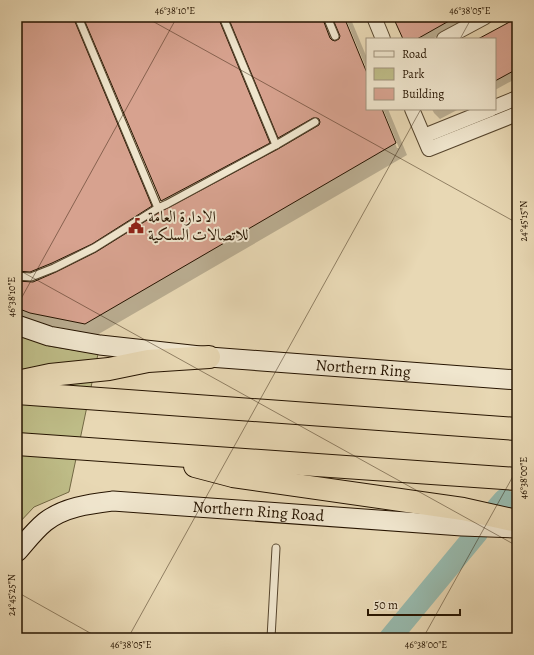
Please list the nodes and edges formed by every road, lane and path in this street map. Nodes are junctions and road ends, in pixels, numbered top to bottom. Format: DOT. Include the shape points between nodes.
graph roads {
  1 [pos="78,17"];
  2 [pos="223,17"];
  3 [pos="327,17"];
  4 [pos="374,17"];
  5 [pos="484,17"];
  6 [pos="335,36"];
  7 [pos="383,38"];
  8 [pos="446,38"];
  9 [pos="517,98"];
  10 [pos="496,107"];
  11 [pos="412,110"];
  12 [pos="489,110"];
  13 [pos="517,114"];
  14 [pos="315,122"];
  15 [pos="427,143"];
  16 [pos="276,145"];
  17 [pos="158,208"];
  18 [pos="17,276"];
  19 [pos="17,325"];
  20 [pos="209,357"];
  21 [pos="517,380"];
  22 [pos="17,382"];
  23 [pos="17,393"];
  24 [pos="517,429"];
  25 [pos="17,444"];
  26 [pos="145,453"];
  27 [pos="517,480"];
  28 [pos="517,521"];
  29 [pos="517,528"];
  30 [pos="276,548"];
  31 [pos="17,552"];
  32 [pos="271,638"];
  1 -- 17 [label="lane"];
  2 -- 16 [label="lane"];
  3 -- 6 [label="lane"];
  4 -- 7 [label="street"];
  5 -- 8 [label="street"];
  9 -- 10 [label="street"];
  11 -- 15 [label="street"];
  12 -- 15 [label="street"];
  13 -- 15 [label="street"];
  14 -- 16 [label="lane"];
  16 -- 17 [label="lane"];
  17 -- 18 [label="lane" via="94,248 54,268 31,276"];
  19 -- 20 [label="main road, Northern Ring" via="49,336 100,345"];
  20 -- 21 [label="main road, Northern Ring"];
  20 -- 22 [label="highway" via="148,361"];
  23 -- 24 [label="highway"];
  25 -- 26 [label="highway"];
  26 -- 27 [label="highway"];
  26 -- 28 [label="highway" via="233,476 464,508"];
  29 -- 31 [label="main road, Northern Ring Road" via="113,501 85,504 63,511 45,522"];
  30 -- 32 [label="lane"];
}
